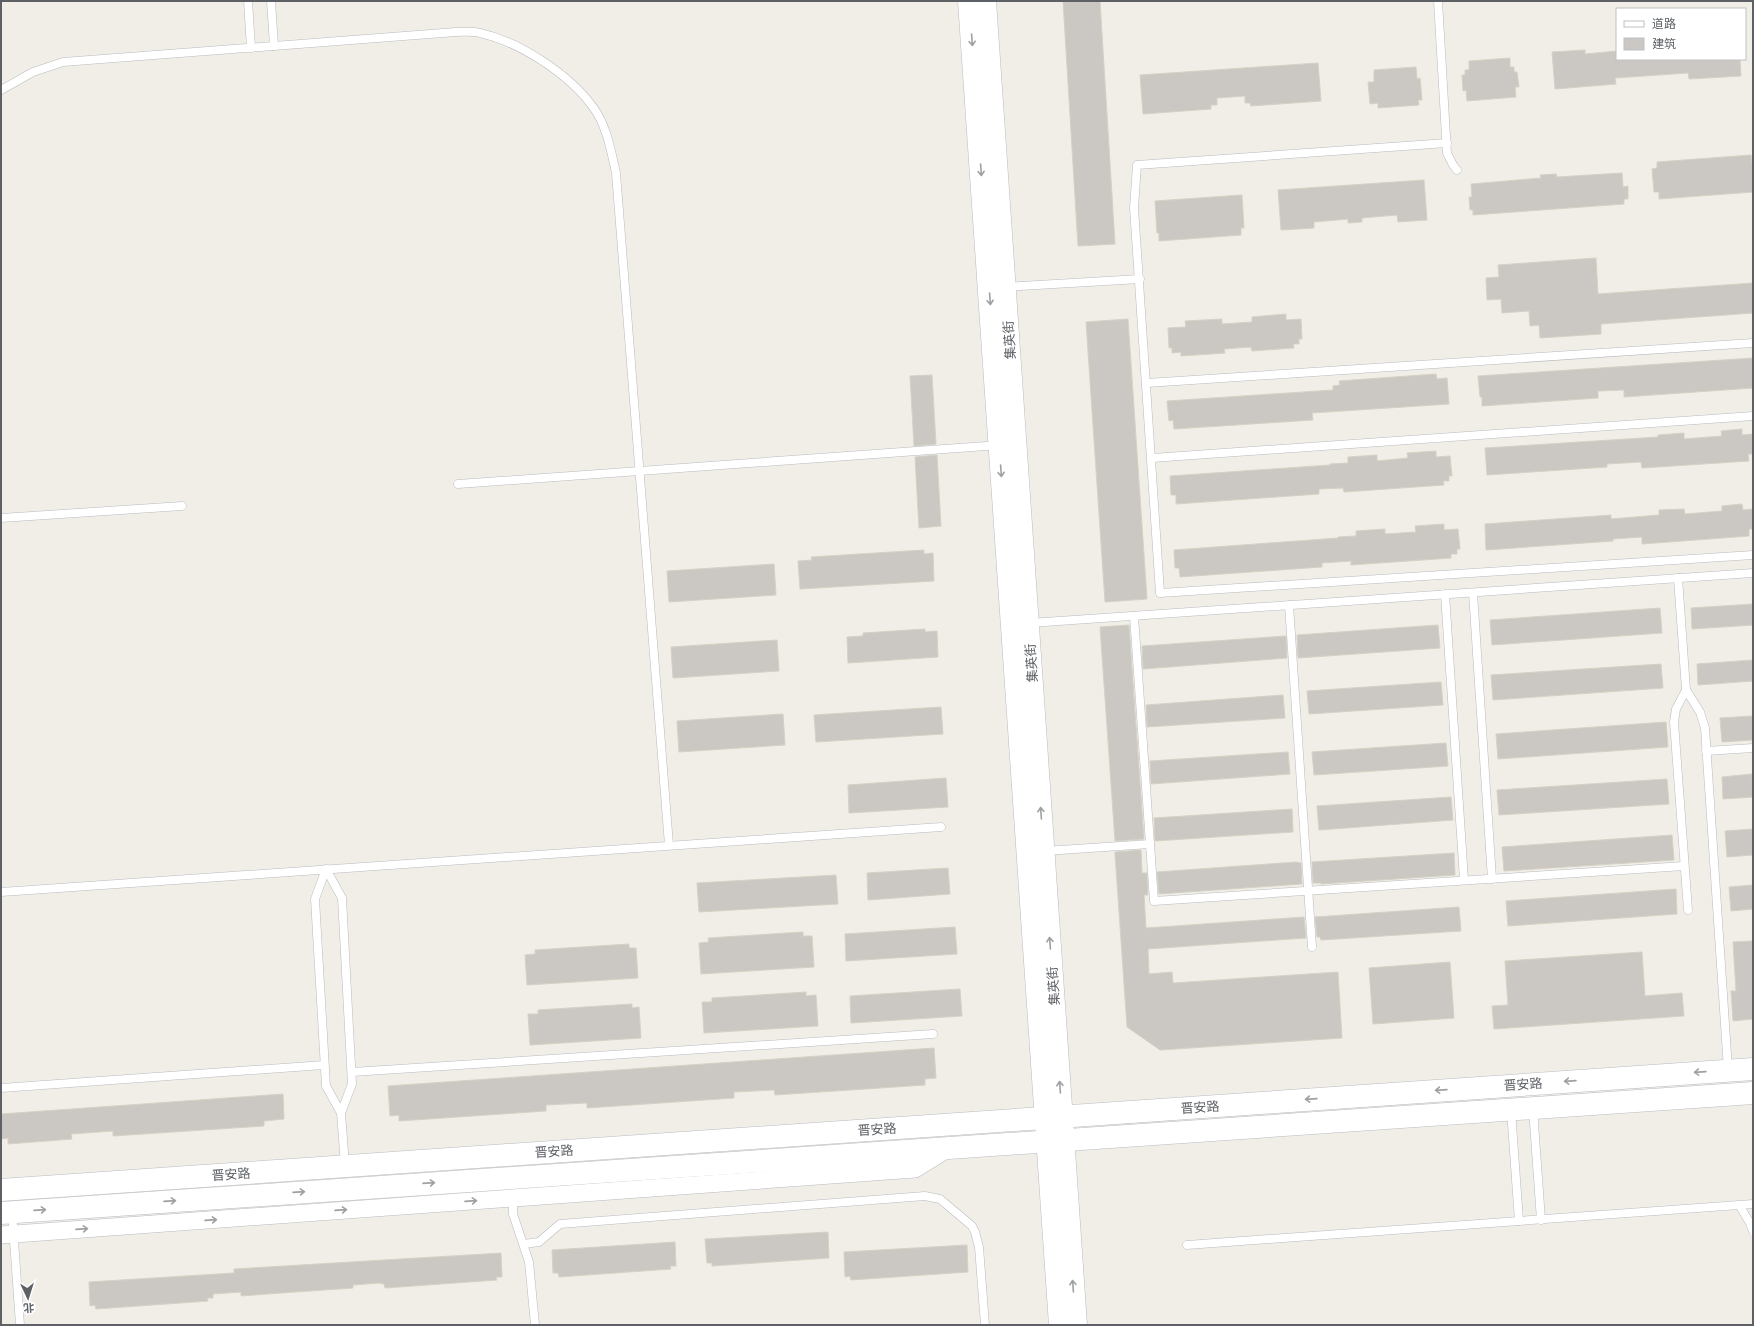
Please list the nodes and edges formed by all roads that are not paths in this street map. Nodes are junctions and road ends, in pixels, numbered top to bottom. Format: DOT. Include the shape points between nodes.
graph roads {
  1 [pos="248,1"];
  2 [pos="271,1"];
  3 [pos="969,1"];
  4 [pos="985,1"];
  5 [pos="1438,1"];
  6 [pos="274,46"];
  7 [pos="251,48"];
  8 [pos="1,90"];
  9 [pos="1447,143"];
  10 [pos="1457,170"];
  11 [pos="1140,279"];
  12 [pos="1005,287"];
  13 [pos="1753,343"];
  14 [pos="1147,383"];
  15 [pos="1753,416"];
  16 [pos="1000,445"];
  17 [pos="1152,458"];
  18 [pos="640,471"];
  19 [pos="458,484"];
  20 [pos="182,506"];
  21 [pos="1,518"];
  22 [pos="1753,554"];
  23 [pos="1753,573"];
  24 [pos="1678,578"];
  25 [pos="1473,592"];
  26 [pos="1445,594"];
  27 [pos="1289,605"];
  28 [pos="1134,616"];
  29 [pos="1028,623"];
  30 [pos="1686,690"];
  31 [pos="1753,748"];
  32 [pos="1706,751"];
  33 [pos="941,827"];
  34 [pos="1150,844"];
  35 [pos="670,845"];
  36 [pos="1044,851"];
  37 [pos="1684,866"];
  38 [pos="326,869"];
  39 [pos="1492,879"];
  40 [pos="1464,880"];
  41 [pos="1309,891"];
  42 [pos="1,892"];
  43 [pos="1688,910"];
  44 [pos="1312,947"];
  45 [pos="934,1034"];
  46 [pos="324,1065"];
  47 [pos="1753,1069"];
  48 [pos="1728,1070"];
  49 [pos="352,1072"];
  50 [pos="1,1088"];
  51 [pos="1753,1093"];
  52 [pos="1533,1108"];
  53 [pos="1511,1110"];
  54 [pos="341,1113"];
  55 [pos="1054,1117"];
  56 [pos="1055,1140"];
  57 [pos="950,1147"];
  58 [pos="345,1166"];
  59 [pos="1,1190"];
  60 [pos="513,1198"];
  61 [pos="1753,1204"];
  62 [pos="1739,1205"];
  63 [pos="6,1213"];
  64 [pos="1541,1220"];
  65 [pos="1519,1221"];
  66 [pos="1753,1231"];
  67 [pos="7,1235"];
  68 [pos="524,1244"];
  69 [pos="1187,1245"];
  70 [pos="20,1325"];
  71 [pos="535,1325"];
  72 [pos="985,1325"];
  73 [pos="1060,1325"];
  74 [pos="1076,1325"];
  1 -- 7 [label="lane"];
  2 -- 6 [label="lane"];
  3 -- 16 [label="main road, 集英街, one-way"];
  4 -- 12 [label="main road, 集英街"];
  5 -- 9 [label="lane"];
  6 -- 7 [label="lane"];
  6 -- 18 [label="lane" via="456,32 479,33 512,44 548,65 575,86 593,108 606,132 616,173"];
  7 -- 8 [label="lane" via="63,62 33,72"];
  9 -- 10 [label="lane" via="1447,153"];
  9 -- 11 [label="lane" via="1136,165 1134,208"];
  11 -- 12 [label="lane"];
  11 -- 14 [label="lane"];
  12 -- 29 [label="main road, 集英街"];
  13 -- 14 [label="lane"];
  14 -- 17 [label="lane"];
  15 -- 17 [label="lane"];
  16 -- 18 [label="lane"];
  16 -- 55 [label="main road, 集英街, one-way"];
  17 -- 22 [label="lane" via="1160,593"];
  18 -- 19 [label="lane"];
  18 -- 35 [label="lane"];
  20 -- 21 [label="lane"];
  23 -- 24 [label="lane"];
  24 -- 25 [label="lane"];
  24 -- 30 [label="lane"];
  25 -- 26 [label="lane"];
  25 -- 39 [label="lane"];
  26 -- 27 [label="lane"];
  26 -- 40 [label="lane"];
  27 -- 28 [label="lane"];
  27 -- 41 [label="lane"];
  28 -- 29 [label="lane"];
  28 -- 34 [label="lane"];
  36 -- 29 [label="main road, 集英街, one-way"];
  30 -- 32 [label="lane" via="1700,712 1705,728"];
  30 -- 37 [label="lane" via="1676,710 1674,722"];
  31 -- 32 [label="lane"];
  32 -- 48 [label="lane"];
  33 -- 35 [label="lane"];
  34 -- 36 [label="lane"];
  34 -- 41 [label="lane" via="1154,901"];
  35 -- 38 [label="lane"];
  55 -- 36 [label="main road, 集英街, one-way"];
  37 -- 39 [label="lane"];
  37 -- 43 [label="lane"];
  38 -- 42 [label="lane"];
  38 -- 46 [label="lane" via="315,900"];
  38 -- 49 [label="lane" via="342,898"];
  39 -- 40 [label="lane"];
  40 -- 41 [label="lane"];
  41 -- 44 [label="lane"];
  45 -- 49 [label="lane"];
  46 -- 50 [label="lane"];
  46 -- 54 [label="lane" via="326,1086"];
  47 -- 48 [label="main road, 晋安路"];
  48 -- 55 [label="main road, 晋安路, one-way"];
  49 -- 54 [label="lane" via="352,1084"];
  51 -- 52 [label="main road, 晋安路"];
  52 -- 53 [label="main road, 晋安路"];
  52 -- 64 [label="lane"];
  53 -- 56 [label="main road, 晋安路"];
  53 -- 65 [label="lane"];
  54 -- 58 [label="lane"];
  55 -- 56 [label="main road, 集英街"];
  55 -- 58 [label="main road, 晋安路"];
  56 -- 57 [label="main road, 晋安路"];
  56 -- 73 [label="main road, 集英街"];
  74 -- 56 [label="main road, 集英街, one-way"];
  57 -- 60 [label="street" via="915,1169"];
  63 -- 57 [label="main road, 晋安路, one-way"];
  58 -- 59 [label="main road, 晋安路"];
  67 -- 60 [label="street, one-way"];
  60 -- 68 [label="lane" via="513,1214"];
  61 -- 62 [label="lane"];
  62 -- 64 [label="lane"];
  62 -- 66 [label="lane"];
  63 -- 67 [label="lane"];
  64 -- 65 [label="lane"];
  65 -- 69 [label="lane"];
  67 -- 70 [label="lane"];
  68 -- 71 [label="lane" via="529,1262"];
  68 -- 72 [label="lane" via="539,1242 560,1224 925,1196 940,1199 972,1226 975,1232 979,1247"];
}
